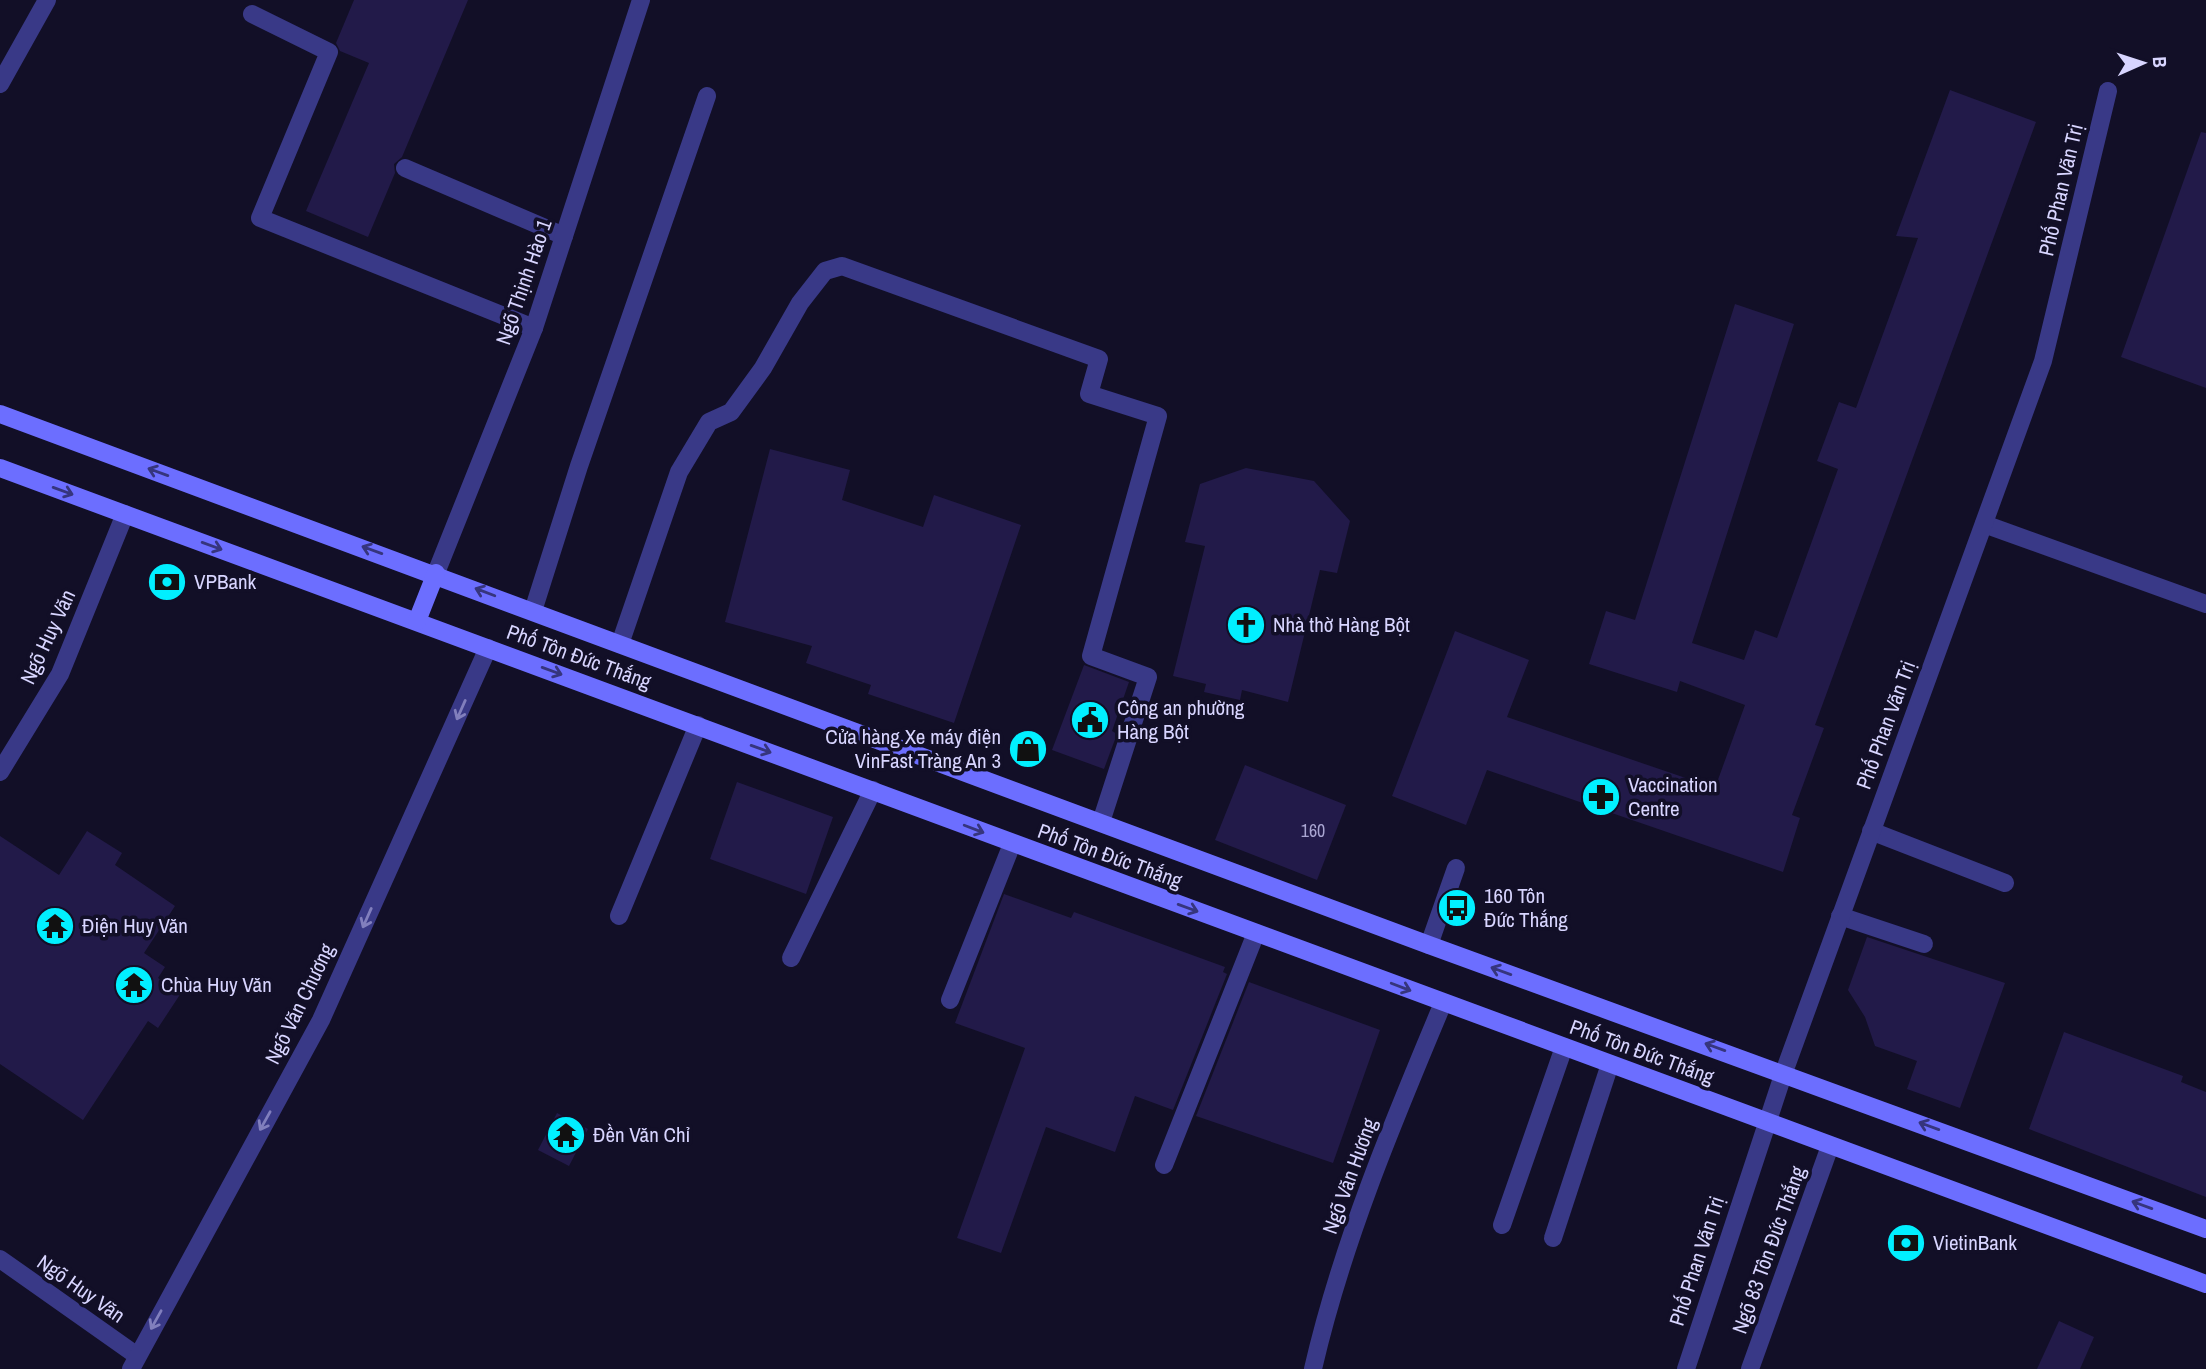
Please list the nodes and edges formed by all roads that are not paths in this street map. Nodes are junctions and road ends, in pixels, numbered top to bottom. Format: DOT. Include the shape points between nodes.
graph roads {
  1 [pos="47,0"];
  2 [pos="641,0"];
  3 [pos="252,14"];
  4 [pos="0,84"];
  5 [pos="2108,91"];
  6 [pos="707,96"];
  7 [pos="405,168"];
  8 [pos="564,236"];
  9 [pos="534,328"];
  10 [pos="0,414"];
  11 [pos="0,468"];
  12 [pos="125,514"];
  13 [pos="1984,524"];
  14 [pos="436,573"];
  15 [pos="2206,604"];
  16 [pos="533,611"];
  17 [pos="417,621"];
  18 [pos="620,644"];
  19 [pos="488,648"];
  20 [pos="698,725"];
  21 [pos="0,772"];
  22 [pos="873,790"];
  23 [pos="1101,822"];
  24 [pos="1871,831"];
  25 [pos="1013,844"];
  26 [pos="1456,868"];
  27 [pos="2005,883"];
  28 [pos="619,916"];
  29 [pos="1840,916"];
  30 [pos="1256,933"];
  31 [pos="1924,944"];
  32 [pos="1429,945"];
  33 [pos="791,958"];
  34 [pos="950,1000"];
  35 [pos="1443,1003"];
  36 [pos="1564,1047"];
  37 [pos="1610,1064"];
  38 [pos="1784,1072"];
  39 [pos="1767,1123"];
  40 [pos="1830,1146"];
  41 [pos="1164,1165"];
  42 [pos="1502,1225"];
  43 [pos="2206,1229"];
  44 [pos="1553,1238"];
  45 [pos="0,1259"];
  46 [pos="2206,1284"];
  47 [pos="134,1362"];
  48 [pos="1313,1369"];
  49 [pos="1686,1369"];
  50 [pos="1750,1369"];
  1 -- 4 [label="street"];
  2 -- 8 [label="street, Ngõ Thịnh Hào 1"];
  3 -- 9 [label="street" via="329,52 260,218"];
  5 -- 13 [label="street, Phố Phan Văn Trị" via="2043,361"];
  6 -- 16 [label="street"];
  7 -- 8 [label="street"];
  8 -- 9 [label="street, Ngõ Thịnh Hào 1"];
  9 -- 14 [label="street, Ngõ Thịnh Hào 1"];
  14 -- 10 [label="main road, Phố Tôn Đức Thắng, one-way"];
  11 -- 12 [label="main road, Phố Tôn Đức Thắng, one-way"];
  12 -- 17 [label="main road, Phố Tôn Đức Thắng, one-way"];
  12 -- 21 [label="street, Ngõ Huy Văn" via="60,674"];
  13 -- 15 [label="street"];
  13 -- 24 [label="street, Phố Phan Văn Trị"];
  16 -- 14 [label="main road, Phố Tôn Đức Thắng, one-way"];
  14 -- 17 [label="main road"];
  16 -- 18 [label="main road, Phố Tôn Đức Thắng"];
  17 -- 19 [label="main road, Phố Tôn Đức Thắng"];
  18 -- 23 [label="main road, Phố Tôn Đức Thắng"];
  18 -- 23 [label="street" via="679,472 709,422 732,412 825,271 842,266 1099,359 1089,394 1158,416 1091,656 1148,677"];
  19 -- 20 [label="main road, Phố Tôn Đức Thắng, one-way"];
  19 -- 47 [label="street, Ngõ Văn Chương, one-way" via="321,1020"];
  20 -- 22 [label="main road, Phố Tôn Đức Thắng, one-way"];
  20 -- 28 [label="street"];
  22 -- 25 [label="main road, Phố Tôn Đức Thắng, one-way"];
  22 -- 33 [label="street"];
  23 -- 32 [label="main road, Phố Tôn Đức Thắng"];
  24 -- 27 [label="street"];
  24 -- 29 [label="street, Phố Phan Văn Trị"];
  25 -- 30 [label="main road, Phố Tôn Đức Thắng, one-way"];
  25 -- 34 [label="street"];
  26 -- 32 [label="street"];
  29 -- 31 [label="street"];
  29 -- 38 [label="street, Phố Phan Văn Trị"];
  30 -- 35 [label="main road, Phố Tôn Đức Thắng, one-way"];
  30 -- 41 [label="street"];
  38 -- 32 [label="main road, Phố Tôn Đức Thắng, one-way"];
  35 -- 36 [label="main road, Phố Tôn Đức Thắng"];
  35 -- 48 [label="street, Ngõ Văn Hương" via="1328,1303"];
  36 -- 37 [label="main road, Phố Tôn Đức Thắng"];
  36 -- 42 [label="street"];
  37 -- 39 [label="main road, Phố Tôn Đức Thắng"];
  37 -- 44 [label="street"];
  38 -- 39 [label="street, Phố Phan Văn Trị"];
  43 -- 38 [label="main road, Phố Tôn Đức Thắng, one-way"];
  39 -- 40 [label="main road, Phố Tôn Đức Thắng"];
  39 -- 49 [label="street, Phố Phan Văn Trị"];
  40 -- 46 [label="main road, Phố Tôn Đức Thắng"];
  40 -- 50 [label="street, Ngõ 83 Tôn Đức Thắng"];
  45 -- 47 [label="street, Ngõ Huy Văn"];
}
